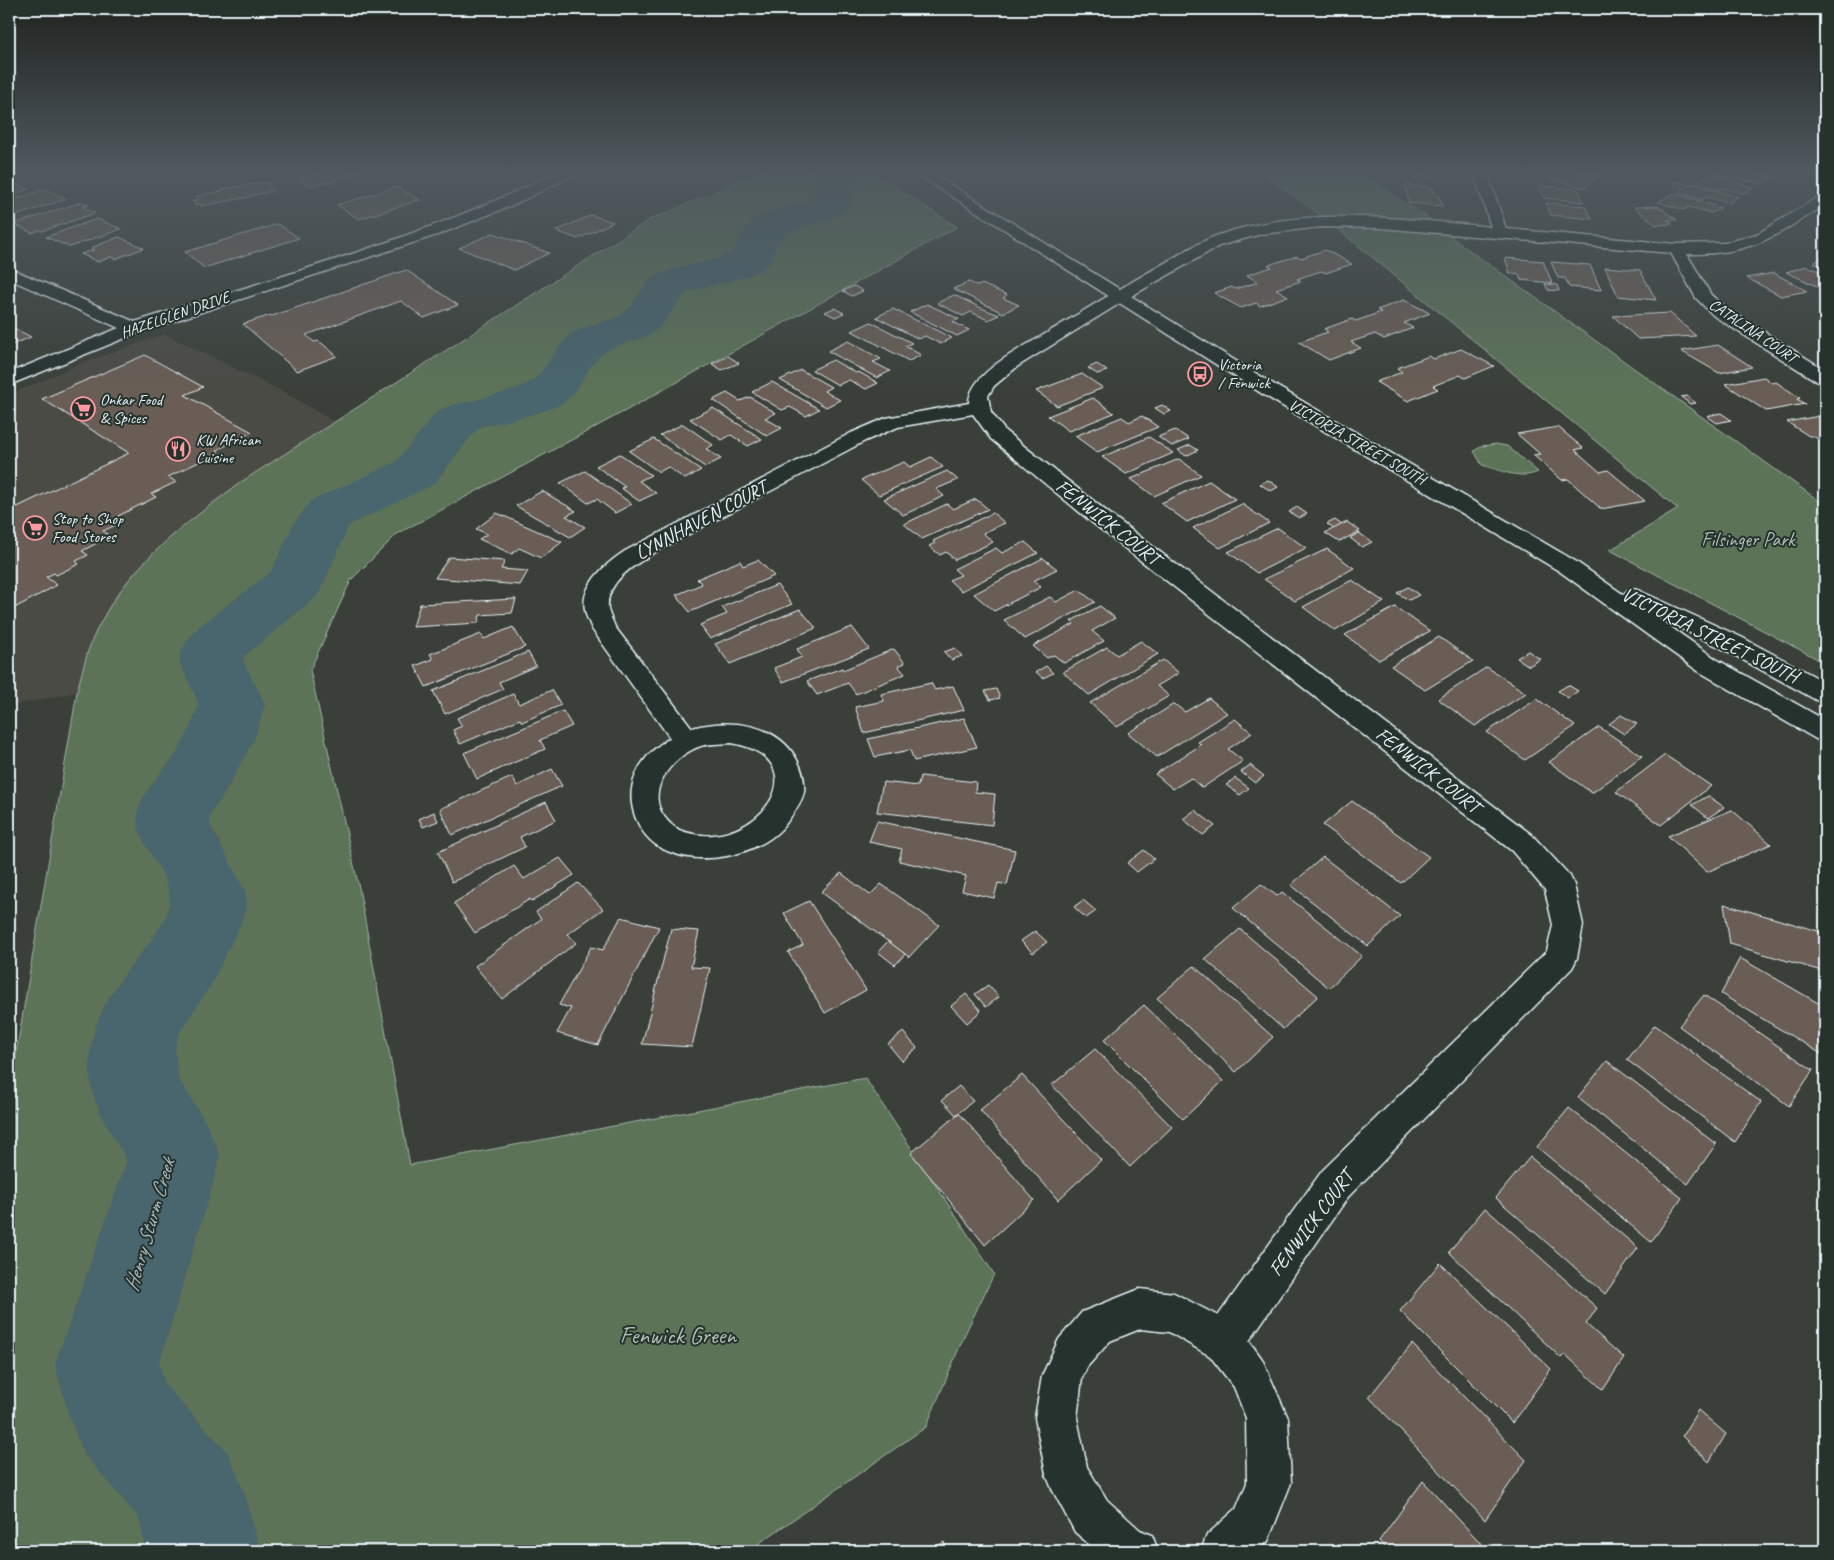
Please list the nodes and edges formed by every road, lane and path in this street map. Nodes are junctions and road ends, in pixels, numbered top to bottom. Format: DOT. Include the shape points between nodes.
graph roads {
  1 [pos="392,245"];
  2 [pos="1037,245"];
  3 [pos="1210,245"];
  4 [pos="1630,245"];
  5 [pos="1743,245"];
  6 [pos="1676,249"];
  7 [pos="9,272"];
  8 [pos="1118,296"];
  9 [pos="134,328"];
  10 [pos="1825,378"];
  11 [pos="9,379"];
  12 [pos="981,407"];
  13 [pos="1567,566"];
  14 [pos="1825,693"];
  15 [pos="1825,732"];
  16 [pos="687,740"];
  17 [pos="1224,1342"];
  18 [pos="1136,1551"];
  19 [pos="1223,1551"];
  1 -- 9 [label="street, HAZELGLEN DRIVE"];
  2 -- 8 [label="street, VICTORIA STREET SOUTH"];
  3 -- 8 [label="street"];
  4 -- 6 [label="street"];
  5 -- 6 [label="street"];
  6 -- 10 [label="street, CATALINA COURT" via="1704,298 1720,312"];
  7 -- 9 [label="street"];
  8 -- 12 [label="street" via="1009,364 985,385 979,397"];
  8 -- 13 [label="street, VICTORIA STREET SOUTH" via="1270,391"];
  9 -- 11 [label="street, HAZELGLEN DRIVE"];
  12 -- 16 [label="street, LYNNHAVEN COURT" via="893,422 858,437 651,545 621,563 605,581 597,594 596,608 604,629"];
  12 -- 17 [label="street, FENWICK COURT" via="998,435 1522,843 1559,885 1568,925 1561,958 1336,1184"];
  13 -- 14 [label="street, VICTORIA STREET SOUTH" via="1732,643"];
  13 -- 15 [label="street, VICTORIA STREET SOUTH" via="1707,665"];
  16 -- 16 [label="street" via="661,758 648,777 643,791 645,811 654,826 670,839 701,848 730,845 763,830 779,816 791,791 786,764 775,748 732,733 707,734"];
  17 -- 18 [label="street" via="1174,1313 1140,1309 1096,1326 1073,1352 1062,1376 1056,1418 1067,1474 1091,1516 1125,1547"];
  17 -- 19 [label="street" via="1248,1373 1266,1418 1269,1483 1252,1525"];
}
